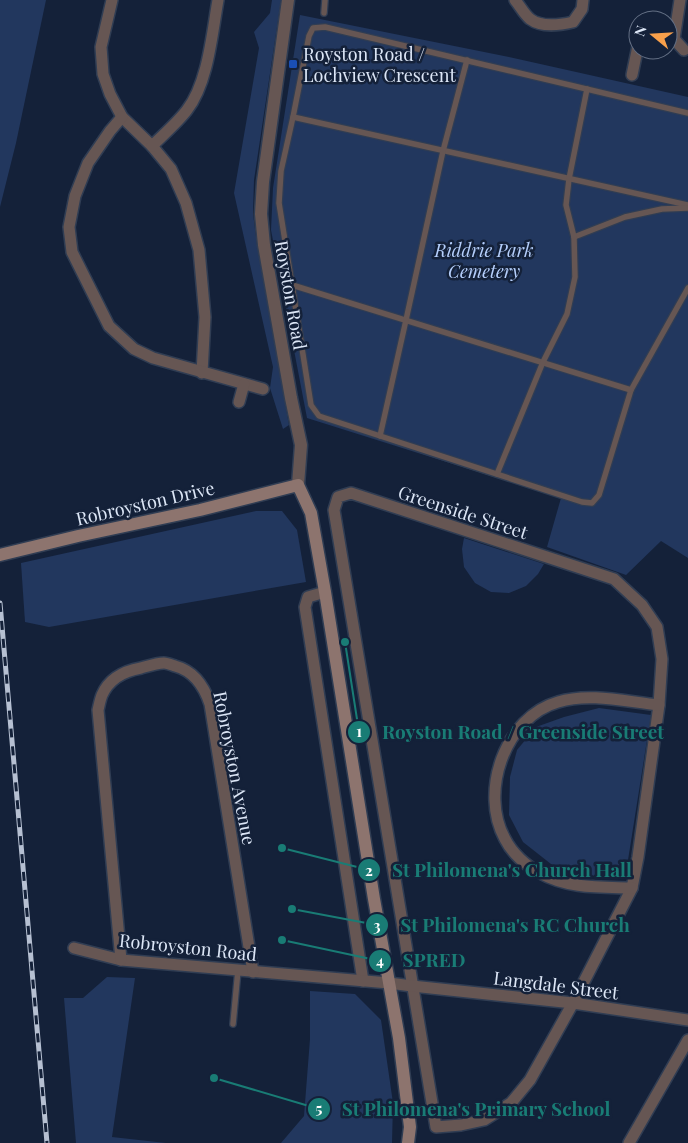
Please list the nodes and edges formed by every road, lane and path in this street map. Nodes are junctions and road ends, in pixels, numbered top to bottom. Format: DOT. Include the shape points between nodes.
graph roads {
  1 [pos="112,0"];
  2 [pos="218,0"];
  3 [pos="288,0"];
  4 [pos="325,0"];
  5 [pos="515,0"];
  6 [pos="583,0"];
  7 [pos="324,13"];
  8 [pos="678,45"];
  9 [pos="684,50"];
  10 [pos="467,60"];
  11 [pos="635,60"];
  12 [pos="632,75"];
  13 [pos="586,89"];
  14 [pos="688,113"];
  15 [pos="122,117"];
  16 [pos="293,117"];
  17 [pos="152,146"];
  18 [pos="443,151"];
  19 [pos="569,179"];
  20 [pos="688,207"];
  21 [pos="574,237"];
  22 [pos="292,285"];
  23 [pos="688,288"];
  24 [pos="406,320"];
  25 [pos="543,362"];
  26 [pos="202,373"];
  27 [pos="244,384"];
  28 [pos="263,389"];
  29 [pos="632,390"];
  30 [pos="239,402"];
  31 [pos="380,436"];
  32 [pos="497,474"];
  33 [pos="298,485"];
  34 [pos="2,555"];
  35 [pos="326,592"];
  36 [pos="660,705"];
  37 [pos="632,888"];
  38 [pos="74,948"];
  39 [pos="121,960"];
  40 [pos="238,970"];
  41 [pos="252,972"];
  42 [pos="363,981"];
  43 [pos="389,982"];
  44 [pos="412,986"];
  45 [pos="573,1003"];
  46 [pos="688,1020"];
  47 [pos="234,1024"];
  48 [pos="688,1040"];
  49 [pos="408,1143"];
  50 [pos="629,1143"];
  1 -- 15 [label="street" via="100,47 103,74"];
  2 -- 17 [label="street" via="202,85 187,110"];
  3 -- 33 [label="street, Royston Road" via="261,214 301,445"];
  4 -- 7 [label="lane"];
  5 -- 6 [label="street" via="530,19 559,25 573,22 582,9"];
  8 -- 9 [label="street"];
  10 -- 13 [label="lane"];
  10 -- 16 [label="lane" via="325,27 313,28"];
  10 -- 18 [label="lane"];
  11 -- 12 [label="street"];
  13 -- 14 [label="lane"];
  13 -- 19 [label="lane"];
  15 -- 17 [label="street"];
  15 -- 26 [label="street" via="88,163 74,196 69,227 72,252 110,326 134,349"];
  16 -- 18 [label="lane"];
  16 -- 22 [label="lane" via="281,172 279,203"];
  17 -- 26 [label="street" via="171,170 186,203 199,250 205,317"];
  18 -- 19 [label="lane"];
  18 -- 24 [label="lane"];
  19 -- 20 [label="lane"];
  19 -- 21 [label="lane" via="566,205"];
  20 -- 21 [label="lane" via="625,217"];
  21 -- 25 [label="lane" via="575,277 567,314"];
  22 -- 24 [label="lane"];
  22 -- 31 [label="lane" via="311,405 319,416"];
  23 -- 29 [label="lane"];
  24 -- 25 [label="lane"];
  24 -- 31 [label="lane"];
  25 -- 29 [label="lane"];
  25 -- 32 [label="lane"];
  26 -- 27 [label="street"];
  27 -- 28 [label="street"];
  27 -- 30 [label="street"];
  29 -- 32 [label="lane" via="600,495 592,503"];
  31 -- 32 [label="lane"];
  33 -- 34 [label="main road, Robroyston Drive"];
  33 -- 35 [label="main road, Royston Road" via="311,513"];
  35 -- 42 [label="street" via="308,596 305,607"];
  35 -- 43 [label="main road, Royston Road"];
  36 -- 37 [label="street, Greenside Street"];
  36 -- 37 [label="street" via="579,697 546,706 514,735 500,762 495,783 495,803 504,839 527,864 539,873 574,885"];
  36 -- 44 [label="street, Greenside Street" via="662,660 657,627 642,605 614,579 351,493 338,497 334,510"];
  37 -- 45 [label="street, Greenside Street"];
  38 -- 39 [label="street, Robroyston Road"];
  39 -- 40 [label="street, Robroyston Road"];
  39 -- 41 [label="street, Robroyston Avenue" via="98,710 101,695 118,675 164,663 192,674 206,691 210,704"];
  40 -- 41 [label="street, Robroyston Road"];
  40 -- 47 [label="lane"];
  41 -- 42 [label="street, Robroyston Road"];
  42 -- 43 [label="street, Robroyston Road"];
  43 -- 44 [label="street, Langdale Street"];
  43 -- 49 [label="main road, Royston Road" via="410,1127"];
  44 -- 45 [label="street, Langdale Street"];
  44 -- 45 [label="street, Greenside Street" via="436,1127 484,1120 511,1103 530,1080"];
  45 -- 46 [label="street, Langdale Street"];
  48 -- 50 [label="street"];
}
